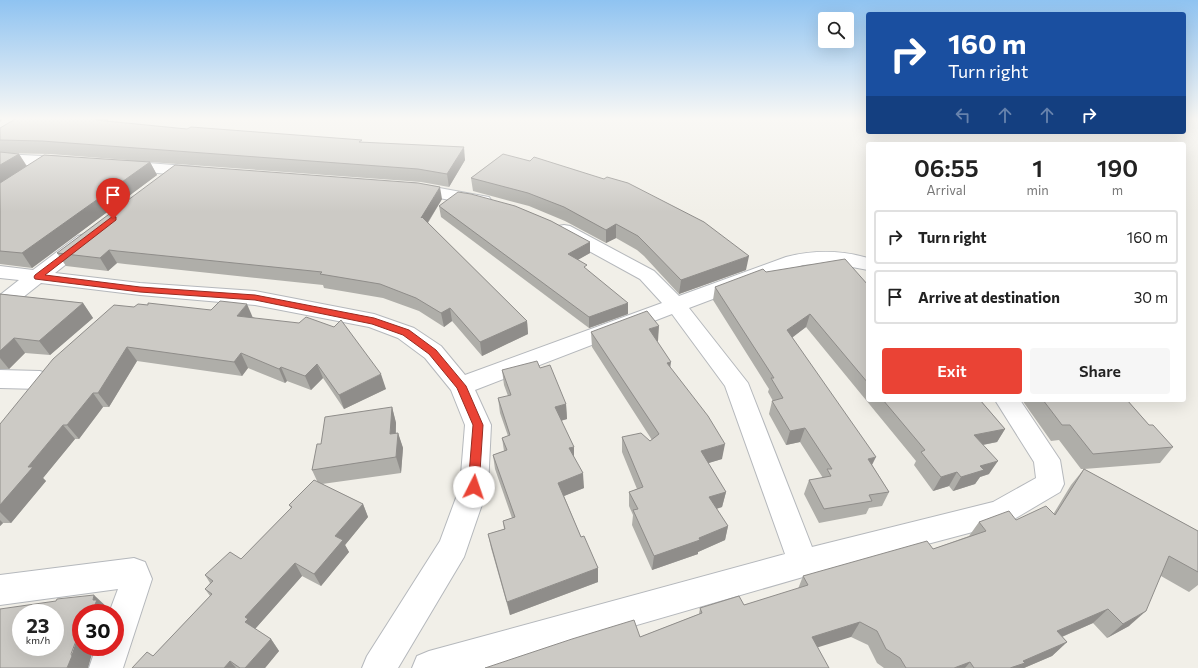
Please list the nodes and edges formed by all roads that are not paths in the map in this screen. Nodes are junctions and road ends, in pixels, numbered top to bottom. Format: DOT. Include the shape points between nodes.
graph roads {
  1 [pos="0,159"];
  2 [pos="50,161"];
  3 [pos="82,163"];
  4 [pos="105,165"];
  5 [pos="176,170"];
  6 [pos="215,173"];
  7 [pos="25,177"];
  8 [pos="157,184"];
  9 [pos="398,187"];
  10 [pos="502,206"];
  11 [pos="551,223"];
  12 [pos="100,228"];
  13 [pos="866,263"];
  14 [pos="0,272"];
  15 [pos="38,277"];
  16 [pos="140,289"];
  17 [pos="0,305"];
  18 [pos="123,305"];
  19 [pos="677,306"];
  20 [pos="58,364"];
  21 [pos="0,378"];
  22 [pos="461,386"];
  23 [pos="1008,402"];
  24 [pos="803,563"];
  25 [pos="0,590"];
  26 [pos="124,616"];
  27 [pos="110,656"];
  28 [pos="106,668"];
  29 [pos="379,668"];
  30 [pos="429,668"];
  1 -- 2 [label="street"];
  2 -- 3 [label="street"];
  2 -- 7 [label="street"];
  4 -- 5 [label="street"];
  5 -- 6 [label="street"];
  5 -- 8 [label="street"];
  9 -- 10 [label="street" via="474,198"];
  11 -- 19 [label="street" via="647,275"];
  12 -- 15 [label="street"];
  13 -- 19 [label="street" via="826,255 808,257"];
  14 -- 15 [label="street"];
  15 -- 16 [label="street"];
  15 -- 17 [label="street"];
  16 -- 18 [label="street"];
  16 -- 22 [label="street" via="255,298 374,321 406,333 433,352"];
  19 -- 22 [label="street"];
  19 -- 24 [label="street" via="736,383"];
  20 -- 21 [label="street" via="33,389"];
  22 -- 29 [label="street" via="478,425 474,487 453,548"];
  23 -- 24 [label="street" via="1047,460 1050,484 999,513"];
  24 -- 30 [label="street"];
  25 -- 26 [label="street" via="134,572 137,579"];
  27 -- 28 [label="street"];
}
